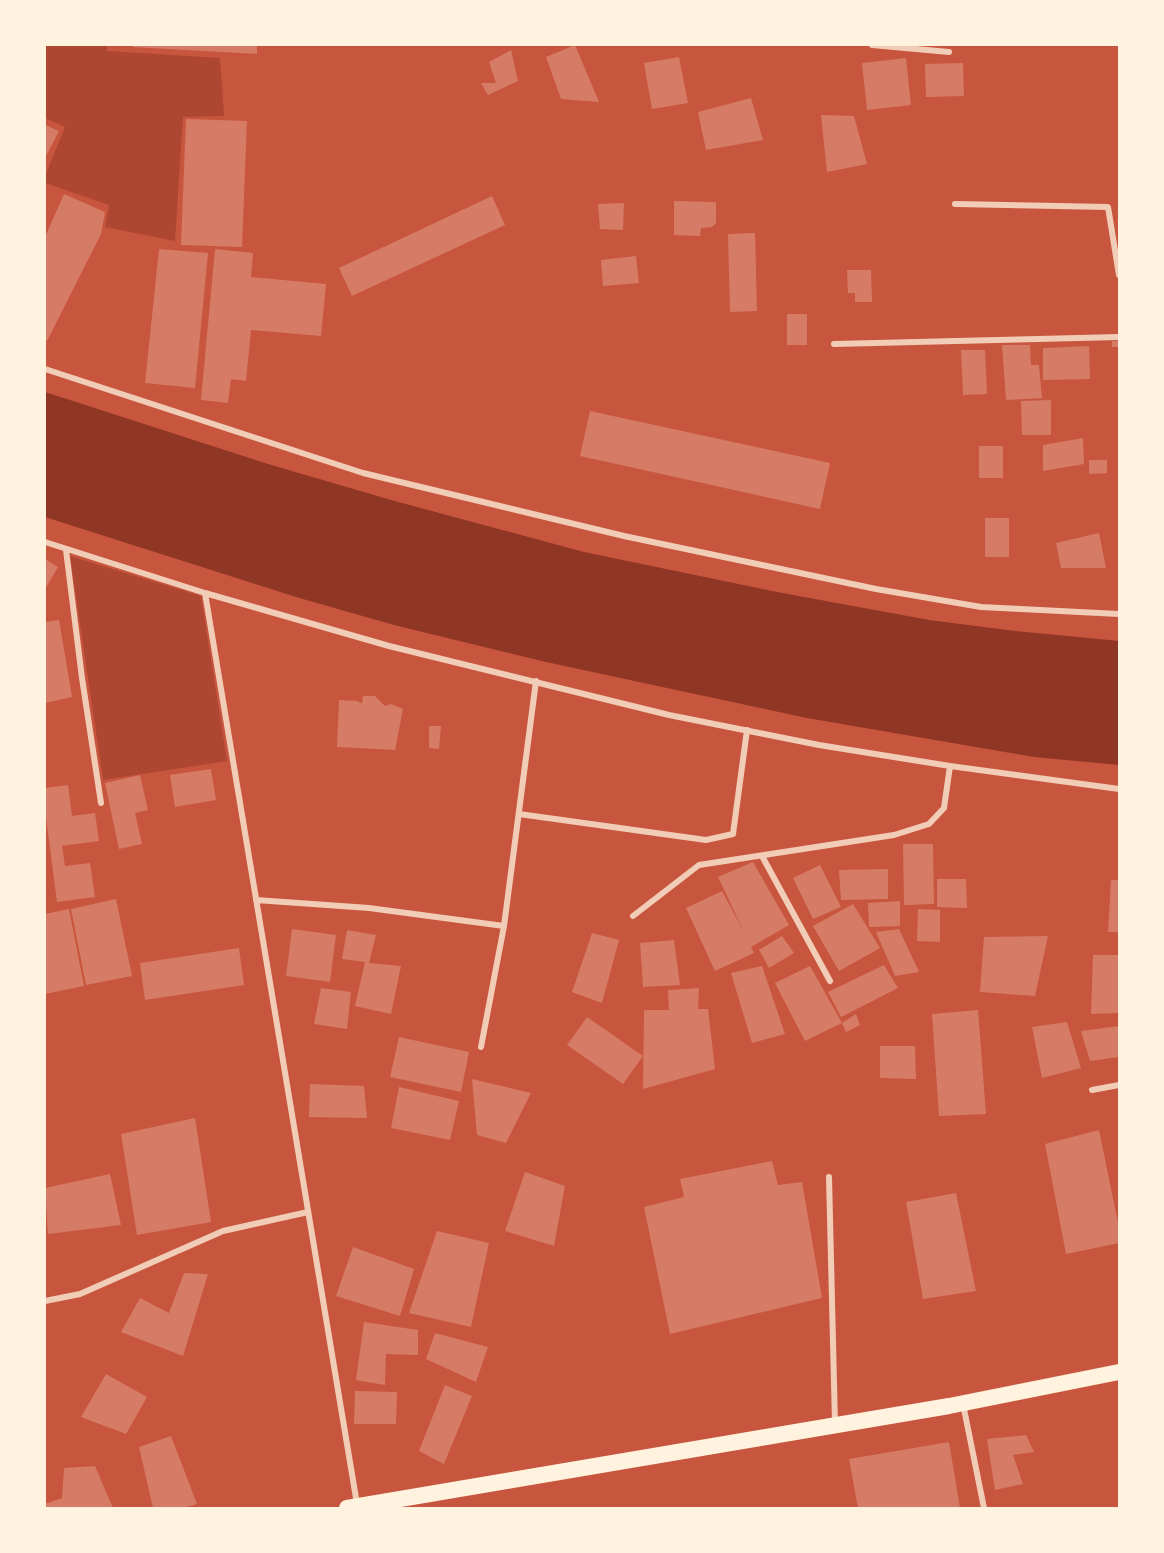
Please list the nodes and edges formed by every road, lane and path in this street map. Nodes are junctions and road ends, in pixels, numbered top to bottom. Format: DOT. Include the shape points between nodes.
graph roads {
  1 [pos="872,45"];
  2 [pos="950,52"];
  3 [pos="955,204"];
  4 [pos="1119,274"];
  5 [pos="1119,337"];
  6 [pos="834,344"];
  7 [pos="45,369"];
  8 [pos="45,542"];
  9 [pos="66,550"];
  10 [pos="205,593"];
  11 [pos="1119,614"];
  12 [pos="536,681"];
  13 [pos="747,730"];
  14 [pos="950,766"];
  15 [pos="1119,789"];
  16 [pos="101,802"];
  17 [pos="519,814"];
  18 [pos="762,856"];
  19 [pos="256,900"];
  20 [pos="633,916"];
  21 [pos="504,926"];
  22 [pos="830,981"];
  23 [pos="481,1047"];
  24 [pos="1119,1085"];
  25 [pos="1092,1090"];
  26 [pos="829,1177"];
  27 [pos="308,1212"];
  28 [pos="45,1301"];
  29 [pos="1119,1372"];
  30 [pos="963,1403"];
  31 [pos="836,1425"];
  32 [pos="354,1507"];
  33 [pos="984,1508"];
  1 -- 2 [label="street"];
  3 -- 4 [label="street" via="1108,207"];
  5 -- 6 [label="street"];
  7 -- 11 [label="street" via="363,473 624,536 981,607"];
  8 -- 9 [label="street"];
  9 -- 10 [label="street"];
  9 -- 16 [label="street"];
  10 -- 12 [label="street" via="389,646"];
  10 -- 19 [label="street"];
  12 -- 13 [label="street" via="669,715"];
  12 -- 17 [label="street"];
  13 -- 14 [label="street" via="819,746"];
  13 -- 17 [label="street" via="732,834 706,840"];
  14 -- 15 [label="street"];
  14 -- 18 [label="street" via="944,808 929,824 894,835"];
  17 -- 21 [label="street"];
  18 -- 20 [label="street" via="699,866"];
  18 -- 22 [label="street"];
  19 -- 21 [label="street" via="369,908"];
  19 -- 27 [label="street"];
  21 -- 23 [label="street"];
  24 -- 25 [label="street"];
  26 -- 31 [label="street"];
  27 -- 28 [label="street" via="223,1230 80,1294"];
  27 -- 32 [label="street"];
  29 -- 30 [label="highway"];
  30 -- 31 [label="highway"];
  30 -- 33 [label="street"];
  31 -- 32 [label="highway"];
}
